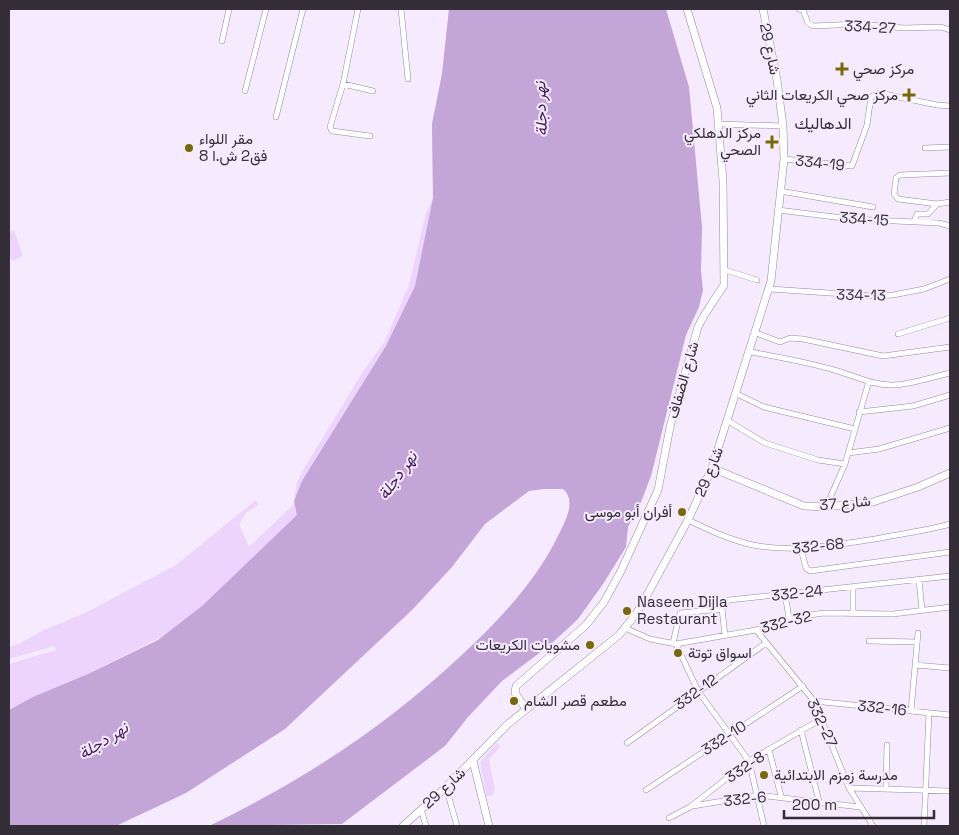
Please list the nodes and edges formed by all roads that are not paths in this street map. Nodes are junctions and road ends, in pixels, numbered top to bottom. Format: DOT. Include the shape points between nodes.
graph roads {
  1 [pos="229,9"];
  2 [pos="266,9"];
  3 [pos="303,9"];
  4 [pos="358,9"];
  5 [pos="401,9"];
  6 [pos="687,9"];
  7 [pos="762,9"];
  8 [pos="799,9"];
  9 [pos="950,30"];
  10 [pos="222,40"];
  11 [pos="408,79"];
  12 [pos="343,84"];
  13 [pos="245,91"];
  14 [pos="372,91"];
  15 [pos="950,106"];
  16 [pos="276,117"];
  17 [pos="719,124"];
  18 [pos="783,126"];
  19 [pos="370,136"];
  20 [pos="950,147"];
  21 [pos="925,148"];
  22 [pos="784,159"];
  23 [pos="950,173"];
  24 [pos="780,191"];
  25 [pos="950,202"];
  26 [pos="937,204"];
  27 [pos="873,207"];
  28 [pos="778,210"];
  29 [pos="914,222"];
  30 [pos="950,226"];
  31 [pos="725,270"];
  32 [pos="950,279"];
  33 [pos="757,280"];
  34 [pos="770,289"];
  35 [pos="950,318"];
  36 [pos="756,333"];
  37 [pos="898,334"];
  38 [pos="950,347"];
  39 [pos="751,352"];
  40 [pos="950,373"];
  41 [pos="869,381"];
  42 [pos="737,394"];
  43 [pos="950,394"];
  44 [pos="860,412"];
  45 [pos="728,421"];
  46 [pos="950,428"];
  47 [pos="854,429"];
  48 [pos="848,452"];
  49 [pos="845,464"];
  50 [pos="712,468"];
  51 [pos="950,474"];
  52 [pos="826,507"];
  53 [pos="688,520"];
  54 [pos="950,524"];
  55 [pos="801,549"];
  56 [pos="950,552"];
  57 [pos="950,576"];
  58 [pos="919,580"];
  59 [pos="852,587"];
  60 [pos="785,594"];
  61 [pos="950,607"];
  62 [pos="722,609"];
  63 [pos="922,610"];
  64 [pos="853,613"];
  65 [pos="789,618"];
  66 [pos="625,628"];
  67 [pos="756,630"];
  68 [pos="918,633"];
  69 [pos="726,635"];
  70 [pos="869,641"];
  71 [pos="917,642"];
  72 [pos="674,643"];
  73 [pos="766,643"];
  74 [pos="915,665"];
  75 [pos="950,668"];
  76 [pos="803,686"];
  77 [pos="698,691"];
  78 [pos="814,701"];
  79 [pos="526,709"];
  80 [pos="911,711"];
  81 [pos="929,713"];
  82 [pos="950,715"];
  83 [pos="823,718"];
  84 [pos="801,730"];
  85 [pos="729,734"];
  86 [pos="628,742"];
  87 [pos="887,745"];
  88 [pos="769,750"];
  89 [pos="473,760"];
  90 [pos="749,761"];
  91 [pos="446,787"];
  92 [pos="849,788"];
  93 [pos="886,789"];
  94 [pos="646,790"];
  95 [pos="925,790"];
  96 [pos="950,791"];
  97 [pos="758,795"];
  98 [pos="781,796"];
  99 [pos="819,801"];
  100 [pos="690,807"];
  101 [pos="860,807"];
  102 [pos="421,809"];
  103 [pos="669,818"];
  104 [pos="402,826"];
  105 [pos="426,826"];
  106 [pos="457,826"];
  107 [pos="489,826"];
  108 [pos="764,826"];
  109 [pos="873,826"];
  110 [pos="924,826"];
  1 -- 10 [label="street"];
  2 -- 13 [label="street"];
  3 -- 16 [label="street"];
  4 -- 12 [label="street"];
  5 -- 11 [label="street"];
  6 -- 17 [label="street, شارع الضفاف" via="712,88"];
  7 -- 18 [label="street, شارع 29"];
  8 -- 9 [label="street, 334-27" via="813,26 860,24"];
  12 -- 14 [label="street"];
  12 -- 19 [label="street" via="330,130"];
  15 -- 22 [label="street, 334-19" via="879,93 872,98 867,125 852,166"];
  17 -- 18 [label="street"];
  17 -- 31 [label="street, شارع الضفاف"];
  18 -- 22 [label="street, شارع 29"];
  20 -- 21 [label="street"];
  22 -- 24 [label="street, شارع 29"];
  23 -- 26 [label="street" via="900,175 896,178 896,198"];
  24 -- 27 [label="street"];
  24 -- 28 [label="street, شارع 29"];
  25 -- 26 [label="street"];
  26 -- 29 [label="street" via="928,214 917,214"];
  28 -- 29 [label="street, 334-15" via="851,219"];
  28 -- 34 [label="street, شارع 29"];
  29 -- 30 [label="street, 334-15"];
  31 -- 33 [label="street"];
  31 -- 79 [label="street, شارع الضفاف" via="723,287 698,328 670,427 658,490 604,602 586,625 516,686 514,693"];
  32 -- 34 [label="street, 334-13" via="924,289 893,295"];
  34 -- 36 [label="street, شارع 29"];
  35 -- 37 [label="street"];
  36 -- 38 [label="street" via="780,342 790,338 803,339 883,356"];
  36 -- 39 [label="street, شارع 29"];
  39 -- 41 [label="street"];
  39 -- 42 [label="street, شارع 29"];
  40 -- 41 [label="street" via="892,385"];
  41 -- 44 [label="street"];
  42 -- 45 [label="street, شارع 29"];
  42 -- 47 [label="street" via="764,407"];
  43 -- 44 [label="street" via="913,406"];
  44 -- 47 [label="street"];
  45 -- 49 [label="street" via="765,442 818,460"];
  45 -- 50 [label="street, شارع 29"];
  46 -- 48 [label="street" via="880,449"];
  47 -- 48 [label="street"];
  48 -- 49 [label="street"];
  49 -- 52 [label="street"];
  50 -- 52 [label="street, شارع 37" via="804,506"];
  50 -- 53 [label="street, شارع 29"];
  51 -- 52 [label="street, شارع 37" via="873,502"];
  53 -- 55 [label="street, 332-68" via="752,545"];
  53 -- 66 [label="street, شارع 29" via="642,604"];
  54 -- 55 [label="street, 332-68"];
  55 -- 56 [label="street" via="806,568 810,570"];
  57 -- 58 [label="street, 332-24"];
  58 -- 59 [label="street, 332-24"];
  58 -- 63 [label="street"];
  59 -- 60 [label="street, 332-24"];
  59 -- 64 [label="street"];
  60 -- 62 [label="street, 332-24" via="727,601"];
  60 -- 65 [label="street"];
  61 -- 63 [label="street, 332-32"];
  62 -- 69 [label="street"];
  62 -- 72 [label="street, 332-24" via="680,613"];
  63 -- 64 [label="street, 332-32" via="893,614"];
  64 -- 65 [label="street, 332-32"];
  65 -- 67 [label="street, 332-32"];
  66 -- 72 [label="street, 332-32" via="650,639"];
  66 -- 79 [label="street, شارع 29" via="612,642"];
  67 -- 69 [label="street, 332-32"];
  67 -- 73 [label="street, 332-27"];
  68 -- 71 [label="street"];
  69 -- 72 [label="street, 332-32"];
  70 -- 71 [label="street"];
  71 -- 74 [label="street"];
  72 -- 77 [label="street"];
  73 -- 76 [label="street, 332-27"];
  73 -- 77 [label="street, 332-12"];
  74 -- 75 [label="street"];
  74 -- 80 [label="street"];
  76 -- 78 [label="street, 332-27"];
  76 -- 85 [label="street, 332-10"];
  77 -- 85 [label="street"];
  77 -- 86 [label="street, 332-12"];
  78 -- 80 [label="street, 332-16"];
  78 -- 83 [label="street, 332-27"];
  79 -- 89 [label="street, شارع 29"];
  80 -- 81 [label="street, 332-16"];
  81 -- 82 [label="street, 332-16"];
  81 -- 95 [label="street"];
  83 -- 84 [label="street, 332-8"];
  83 -- 92 [label="street, 332-27"];
  84 -- 88 [label="street, 332-8"];
  84 -- 99 [label="street"];
  85 -- 90 [label="street"];
  85 -- 94 [label="street, 332-10"];
  87 -- 93 [label="street"];
  88 -- 90 [label="street, 332-8"];
  88 -- 98 [label="street"];
  89 -- 91 [label="street, شارع 29"];
  89 -- 107 [label="street"];
  90 -- 97 [label="street"];
  90 -- 100 [label="street, 332-8"];
  91 -- 102 [label="street, شارع 29"];
  91 -- 106 [label="street"];
  92 -- 93 [label="street"];
  92 -- 101 [label="street, 332-27"];
  93 -- 95 [label="street"];
  95 -- 96 [label="street"];
  95 -- 110 [label="street"];
  97 -- 98 [label="street, 332-6"];
  97 -- 100 [label="street, 332-6"];
  97 -- 108 [label="street"];
  98 -- 99 [label="street, 332-6"];
  99 -- 101 [label="street, 332-6"];
  100 -- 103 [label="street, 332-8"];
  101 -- 109 [label="street, 332-27"];
  102 -- 104 [label="street, شارع 29"];
  102 -- 105 [label="street"];
}
